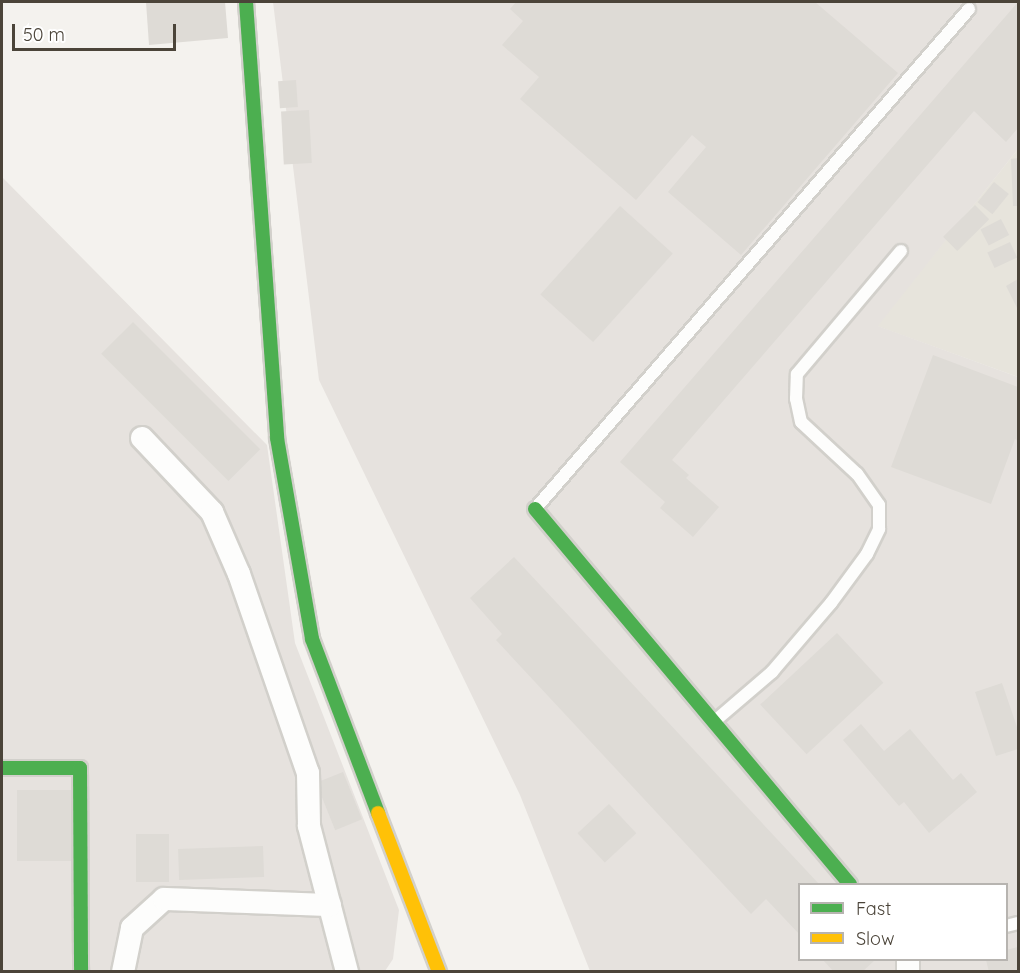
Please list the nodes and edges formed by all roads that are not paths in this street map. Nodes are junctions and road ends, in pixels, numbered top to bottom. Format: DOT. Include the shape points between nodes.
graph roads {
  1 [pos="246,2"];
  2 [pos="969,9"];
  3 [pos="901,251"];
  4 [pos="142,438"];
  5 [pos="535,509"];
  6 [pos="713,723"];
  7 [pos="2,768"];
  8 [pos="848,883"];
  9 [pos="330,905"];
  10 [pos="81,972"];
  11 [pos="123,972"];
  12 [pos="347,972"];
  13 [pos="439,972"];
  1 -- 13 [label="street" via="277,438 312,639"];
  2 -- 5 [label="lane"];
  3 -- 6 [label="lane" via="796,374 801,422 856,474 879,505 879,529 867,554 824,612 772,672"];
  4 -- 9 [label="street" via="212,512 238,574 308,773 309,826"];
  5 -- 6 [label="street"];
  6 -- 8 [label="street"];
  7 -- 10 [label="street" via="80,768"];
  9 -- 11 [label="street" via="164,899 132,928"];
  9 -- 12 [label="street"];
}
